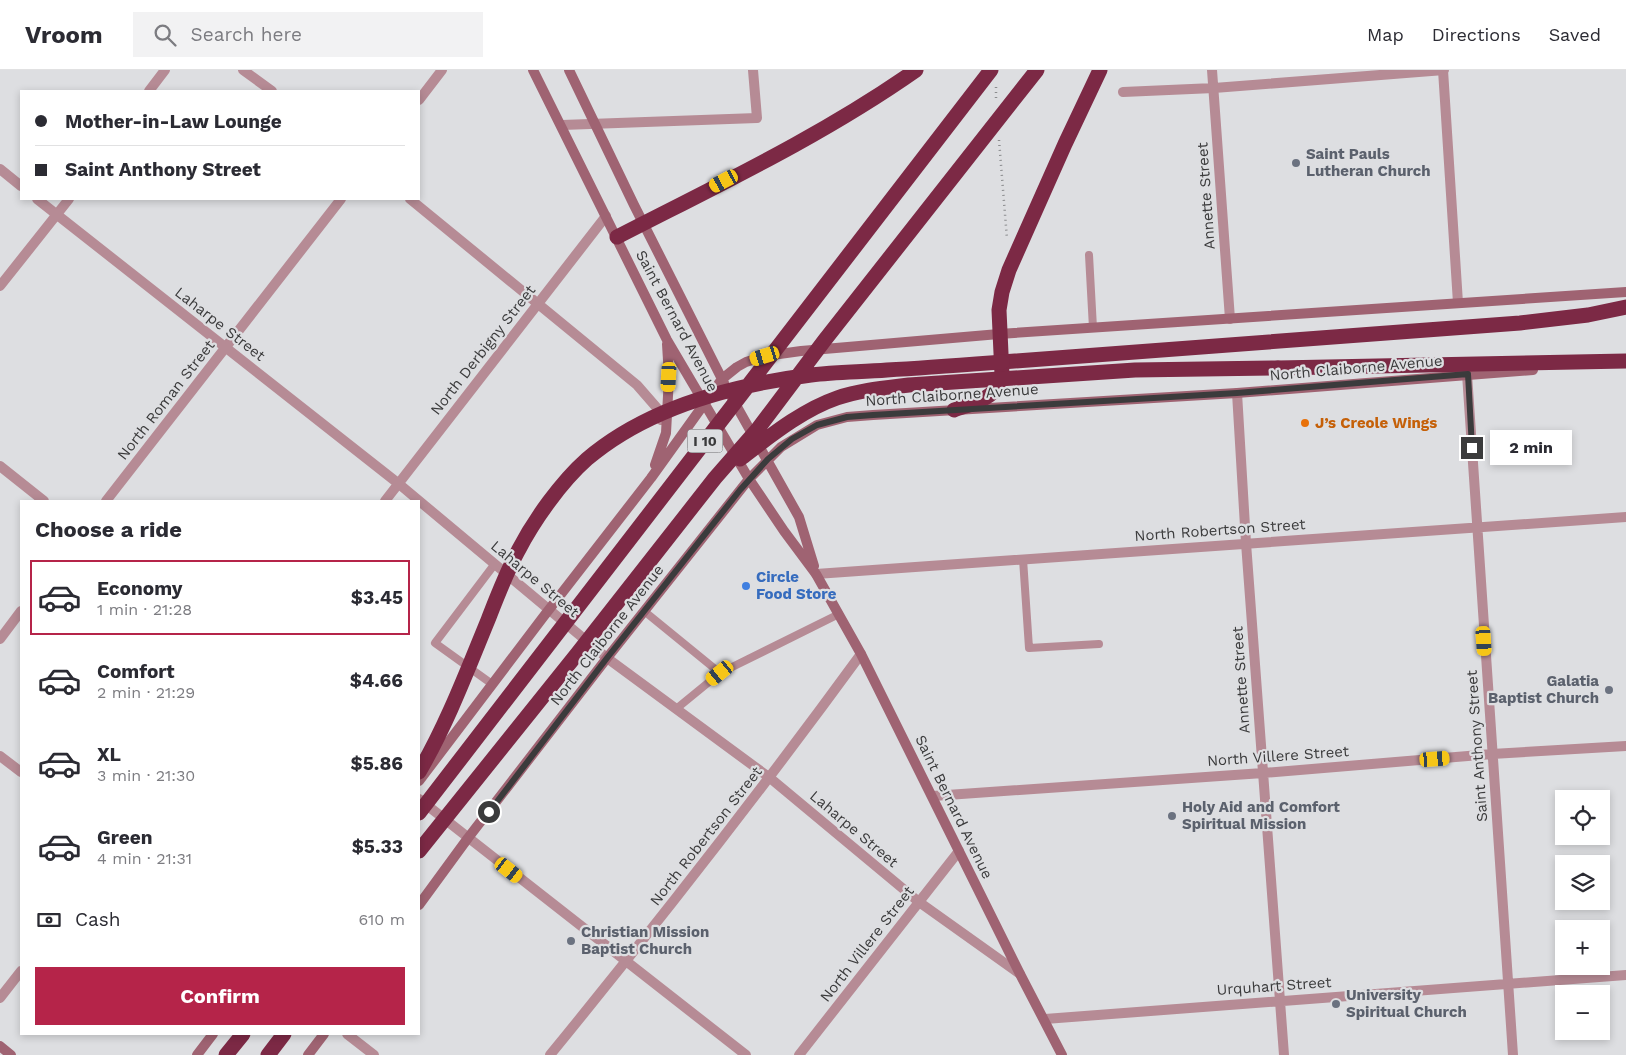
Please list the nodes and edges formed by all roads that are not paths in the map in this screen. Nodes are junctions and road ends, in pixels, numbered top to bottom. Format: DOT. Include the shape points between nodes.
graph roads {
  1 [pos="165,70"];
  2 [pos="243,70"];
  3 [pos="442,70"];
  4 [pos="534,70"];
  5 [pos="569,70"];
  6 [pos="753,70"];
  7 [pos="916,70"];
  8 [pos="1037,70"];
  9 [pos="1100,70"];
  10 [pos="1212,70"];
  11 [pos="1443,70"];
  12 [pos="993,75"];
  13 [pos="1214,88"];
  14 [pos="150,90"];
  15 [pos="271,90"];
  16 [pos="1123,92"];
  17 [pos="420,99"];
  18 [pos="596,124"];
  19 [pos="562,125"];
  20 [pos="0,169"];
  21 [pos="20,185"];
  22 [pos="38,200"];
  23 [pos="68,200"];
  24 [pos="340,200"];
  25 [pos="411,200"];
  26 [pos="57,215"];
  27 [pos="606,216"];
  28 [pos="643,224"];
  29 [pos="617,238"];
  30 [pos="1089,255"];
  31 [pos="0,286"];
  32 [pos="1626,292"];
  33 [pos="1458,303"];
  34 [pos="538,304"];
  35 [pos="1626,307"];
  36 [pos="1230,319"];
  37 [pos="1093,328"];
  38 [pos="999,334"];
  39 [pos="667,340"];
  40 [pos="226,347"];
  41 [pos="1626,362"];
  42 [pos="1468,374"];
  43 [pos="722,379"];
  44 [pos="1237,393"];
  45 [pos="703,404"];
  46 [pos="954,410"];
  47 [pos="666,433"];
  48 [pos="768,459"];
  49 [pos="0,466"];
  50 [pos="651,478"];
  51 [pos="715,478"];
  52 [pos="748,479"];
  53 [pos="399,484"];
  54 [pos="43,500"];
  55 [pos="107,500"];
  56 [pos="386,500"];
  57 [pos="418,500"];
  58 [pos="420,502"];
  59 [pos="1626,517"];
  60 [pos="1477,527"];
  61 [pos="1246,543"];
  62 [pos="1023,559"];
  63 [pos="494,565"];
  64 [pos="816,574"];
  65 [pos="548,610"];
  66 [pos="644,611"];
  67 [pos="20,613"];
  68 [pos="839,614"];
  69 [pos="0,639"];
  70 [pos="1099,644"];
  71 [pos="861,654"];
  72 [pos="607,658"];
  73 [pos="720,673"];
  74 [pos="492,684"];
  75 [pos="676,709"];
  76 [pos="1626,746"];
  77 [pos="1492,754"];
  78 [pos="0,756"];
  79 [pos="420,770"];
  80 [pos="20,771"];
  81 [pos="1263,773"];
  82 [pos="770,778"];
  83 [pos="420,780"];
  84 [pos="933,796"];
  85 [pos="420,800"];
  86 [pos="420,812"];
  87 [pos="468,838"];
  88 [pos="420,849"];
  89 [pos="959,851"];
  90 [pos="919,902"];
  91 [pos="420,904"];
  92 [pos="627,962"];
  93 [pos="20,972"];
  94 [pos="1020,974"];
  95 [pos="1626,975"];
  96 [pos="1508,983"];
  97 [pos="0,998"];
  98 [pos="1280,1001"];
  99 [pos="1044,1019"];
  100 [pos="212,1035"];
  101 [pos="242,1035"];
  102 [pos="283,1035"];
  103 [pos="323,1035"];
  104 [pos="348,1035"];
  105 [pos="0,1046"];
  106 [pos="11,1055"];
  107 [pos="197,1055"];
  108 [pos="226,1055"];
  109 [pos="268,1055"];
  110 [pos="308,1055"];
  111 [pos="374,1055"];
  112 [pos="550,1055"];
  113 [pos="746,1055"];
  114 [pos="799,1055"];
  115 [pos="1062,1055"];
  116 [pos="1284,1055"];
  117 [pos="1514,1055"];
  1 -- 14 [label="street"];
  2 -- 15 [label="street"];
  3 -- 17 [label="street"];
  4 -- 19 [label="main road, Saint Bernard Avenue"];
  5 -- 18 [label="main road, Saint Bernard Avenue"];
  6 -- 18 [label="street" via="757,118"];
  7 -- 28 [label="highway" via="805,140"];
  8 -- 51 [label="highway, I 10, bridge" via="757,430"];
  9 -- 38 [label="highway" via="1009,270 999,310"];
  10 -- 13 [label="street, Annette Street"];
  11 -- 13 [label="street"];
  11 -- 33 [label="street"];
  12 -- 86 [label="highway, I 10, bridge"];
  13 -- 16 [label="street"];
  13 -- 36 [label="street, Annette Street"];
  18 -- 19 [label="street"];
  18 -- 28 [label="main road, Saint Bernard Avenue"];
  19 -- 27 [label="main road, Saint Bernard Avenue"];
  20 -- 21 [label="street"];
  22 -- 26 [label="street, Laharpe Street"];
  23 -- 26 [label="street"];
  24 -- 40 [label="street, North Roman Street"];
  25 -- 34 [label="street"];
  26 -- 31 [label="street"];
  26 -- 40 [label="street, Laharpe Street"];
  27 -- 29 [label="main road, Saint Bernard Avenue"];
  27 -- 34 [label="street, North Derbigny Street"];
  28 -- 29 [label="highway"];
  28 -- 43 [label="main road, Saint Bernard Avenue"];
  29 -- 39 [label="main road, Saint Bernard Avenue"];
  30 -- 37 [label="lane"];
  32 -- 33 [label="main road"];
  33 -- 36 [label="main road"];
  34 -- 47 [label="street" via="637,385 657,408"];
  34 -- 53 [label="street, North Derbigny Street"];
  35 -- 79 [label="highway, bridge" via="1520,323 813,375 753,385 677,407 641,423 587,460 540,515 503,582 451,708"];
  36 -- 37 [label="main road"];
  37 -- 38 [label="main road"];
  38 -- 43 [label="main road" via="765,356 736,367"];
  38 -- 46 [label="highway" via="1002,375 996,389 988,396"];
  39 -- 45 [label="main road, Saint Bernard Avenue"];
  39 -- 47 [label="main road"];
  40 -- 53 [label="street, Laharpe Street"];
  40 -- 55 [label="street, North Roman Street"];
  41 -- 42 [label="main road, North Claiborne Avenue"];
  41 -- 51 [label="highway, bridge" via="1135,370 909,385 857,392 835,399 782,428"];
  42 -- 44 [label="main road, North Claiborne Avenue"];
  42 -- 60 [label="street, Saint Anthony Street"];
  43 -- 45 [label="main road"];
  43 -- 48 [label="main road, Saint Bernard Avenue"];
  44 -- 46 [label="main road, North Claiborne Avenue"];
  44 -- 61 [label="street, Annette Street"];
  45 -- 50 [label="main road"];
  45 -- 52 [label="main road, Saint Bernard Avenue"];
  46 -- 48 [label="main road, North Claiborne Avenue" via="832,420 806,431"];
  47 -- 50 [label="main road"];
  48 -- 52 [label="main road, North Claiborne Avenue"];
  48 -- 64 [label="main road, Saint Bernard Avenue" via="799,517"];
  49 -- 54 [label="street"];
  50 -- 65 [label="main road"];
  51 -- 88 [label="highway, I 10, bridge"];
  52 -- 64 [label="main road, Saint Bernard Avenue"];
  52 -- 66 [label="main road, North Claiborne Avenue"];
  53 -- 56 [label="street, North Derbigny Street"];
  53 -- 57 [label="street, Laharpe Street"];
  58 -- 63 [label="street, Laharpe Street"];
  59 -- 60 [label="street, North Robertson Street"];
  60 -- 61 [label="street, North Robertson Street"];
  60 -- 77 [label="street, Saint Anthony Street"];
  61 -- 62 [label="street, North Robertson Street"];
  61 -- 81 [label="street, Annette Street"];
  62 -- 64 [label="street, North Robertson Street"];
  62 -- 70 [label="lane" via="1029,648"];
  63 -- 65 [label="street, Laharpe Street"];
  63 -- 74 [label="lane" via="435,643"];
  64 -- 68 [label="main road, Saint Bernard Avenue"];
  65 -- 72 [label="street, Laharpe Street"];
  65 -- 74 [label="main road"];
  66 -- 72 [label="main road, North Claiborne Avenue"];
  66 -- 73 [label="lane"];
  67 -- 69 [label="street"];
  68 -- 71 [label="main road, Saint Bernard Avenue"];
  68 -- 73 [label="lane"];
  71 -- 82 [label="street, North Robertson Street"];
  71 -- 84 [label="main road, Saint Bernard Avenue"];
  72 -- 75 [label="street, Laharpe Street"];
  72 -- 87 [label="main road, North Claiborne Avenue"];
  73 -- 75 [label="lane"];
  74 -- 83 [label="main road"];
  75 -- 82 [label="street, Laharpe Street"];
  76 -- 77 [label="street, North Villere Street"];
  77 -- 81 [label="street, North Villere Street"];
  77 -- 96 [label="street, Saint Anthony Street"];
  78 -- 80 [label="street"];
  81 -- 84 [label="street, North Villere Street"];
  81 -- 98 [label="street, Annette Street"];
  82 -- 90 [label="street, Laharpe Street"];
  82 -- 92 [label="street, North Robertson Street"];
  84 -- 89 [label="main road, Saint Bernard Avenue"];
  85 -- 87 [label="street"];
  87 -- 91 [label="main road, North Claiborne Avenue"];
  87 -- 92 [label="street"];
  89 -- 90 [label="street, North Villere Street"];
  89 -- 94 [label="main road, Saint Bernard Avenue"];
  90 -- 94 [label="street, Laharpe Street"];
  90 -- 114 [label="street, North Villere Street"];
  92 -- 112 [label="street, North Robertson Street"];
  92 -- 113 [label="street"];
  93 -- 97 [label="street"];
  94 -- 99 [label="main road, Saint Bernard Avenue"];
  95 -- 96 [label="street, Urquhart Street"];
  96 -- 98 [label="street, Urquhart Street"];
  96 -- 117 [label="street, Saint Anthony Street"];
  98 -- 99 [label="street, Urquhart Street"];
  98 -- 116 [label="street, Annette Street"];
  99 -- 115 [label="main road, Saint Bernard Avenue"];
  100 -- 107 [label="main road"];
  101 -- 108 [label="highway"];
  102 -- 109 [label="highway"];
  103 -- 110 [label="main road"];
  104 -- 111 [label="street"];
  105 -- 106 [label="main road"];
}
